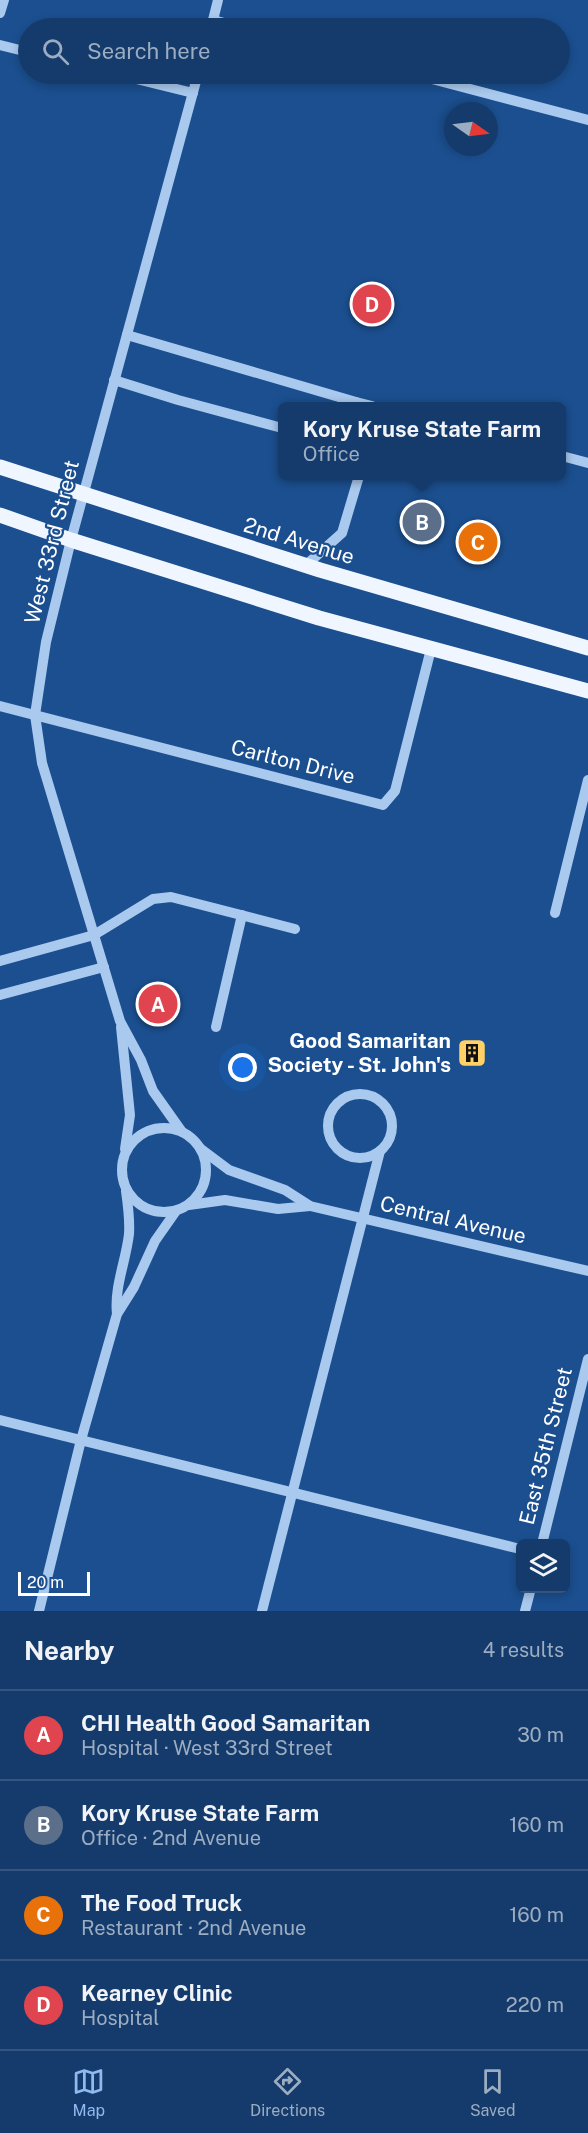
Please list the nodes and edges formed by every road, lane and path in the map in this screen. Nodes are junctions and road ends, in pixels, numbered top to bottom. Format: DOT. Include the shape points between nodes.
graph roads {
  1 [pos="4,0"];
  2 [pos="218,0"];
  3 [pos="0,13"];
  4 [pos="214,18"];
  5 [pos="0,45"];
  6 [pos="18,50"];
  7 [pos="157,84"];
  8 [pos="195,84"];
  9 [pos="450,84"];
  10 [pos="193,93"];
  11 [pos="588,120"];
  12 [pos="127,335"];
  13 [pos="114,380"];
  14 [pos="346,402"];
  15 [pos="278,427"];
  16 [pos="566,457"];
  17 [pos="588,463"];
  18 [pos="0,467"];
  19 [pos="358,480"];
  20 [pos="83,495"];
  21 [pos="0,515"];
  22 [pos="71,540"];
  23 [pos="305,566"];
  24 [pos="588,648"];
  25 [pos="431,649"];
  26 [pos="588,691"];
  27 [pos="0,706"];
  28 [pos="35,715"];
  29 [pos="588,780"];
  30 [pos="555,913"];
  31 [pos="242,915"];
  32 [pos="295,929"];
  33 [pos="94,935"];
  34 [pos="0,961"];
  35 [pos="104,967"];
  36 [pos="0,995"];
  37 [pos="120,1021"];
  38 [pos="216,1027"];
  39 [pos="182,1131"];
  40 [pos="201,1149"];
  41 [pos="380,1151"];
  42 [pos="123,1155"];
  43 [pos="126,1190"];
  44 [pos="187,1205"];
  45 [pos="310,1206"];
  46 [pos="176,1211"];
  47 [pos="362,1219"];
  48 [pos="588,1271"];
  49 [pos="117,1314"];
  50 [pos="588,1359"];
  51 [pos="0,1420"];
  52 [pos="81,1440"];
  53 [pos="293,1493"];
  54 [pos="543,1539"];
  55 [pos="516,1548"];
  56 [pos="530,1593"];
  57 [pos="39,1611"];
  58 [pos="262,1611"];
  59 [pos="525,1611"];
  1 -- 3 [label="street"];
  2 -- 4 [label="street"];
  5 -- 6 [label="street"];
  7 -- 10 [label="street"];
  8 -- 10 [label="street, West 33rd Street"];
  9 -- 11 [label="street"];
  10 -- 12 [label="street, West 33rd Street"];
  12 -- 13 [label="street, West 33rd Street"];
  12 -- 14 [label="street"];
  13 -- 15 [label="street"];
  13 -- 20 [label="street, West 33rd Street"];
  16 -- 17 [label="street"];
  18 -- 20 [label="main road, 2nd Avenue"];
  19 -- 23 [label="street" via="342,533"];
  20 -- 22 [label="street, West 33rd Street"];
  20 -- 23 [label="main road, 2nd Avenue"];
  21 -- 22 [label="main road"];
  22 -- 25 [label="main road"];
  22 -- 28 [label="street, West 33rd Street" via="46,642"];
  23 -- 24 [label="main road, 2nd Avenue"];
  25 -- 26 [label="main road"];
  25 -- 28 [label="street, Carlton Drive" via="395,791 382,805"];
  27 -- 28 [label="street"];
  28 -- 33 [label="street, West 33rd Street" via="42,763"];
  29 -- 30 [label="street"];
  31 -- 32 [label="street"];
  31 -- 33 [label="street" via="171,897 153,899"];
  31 -- 38 [label="street"];
  33 -- 34 [label="street"];
  33 -- 35 [label="street, West 33rd Street"];
  35 -- 36 [label="street"];
  35 -- 37 [label="street, West 33rd Street"];
  37 -- 39 [label="street, West 33rd Street" via="153,1091"];
  37 -- 42 [label="street, West 33rd Street" via="130,1115"];
  39 -- 40 [label="street"];
  39 -- 42 [label="street" via="165,1127 148,1130 133,1140"];
  40 -- 44 [label="street" via="206,1176 199,1193"];
  40 -- 45 [label="street, Central Avenue" via="229,1170 285,1190"];
  41 -- 41 [label="street" via="387,1143 392,1122 384,1104 366,1094 346,1096 328,1120 332,1142 348,1156 370,1157"];
  41 -- 47 [label="street"];
  42 -- 43 [label="street" via="121,1173"];
  43 -- 46 [label="street" via="137,1203 153,1212"];
  43 -- 49 [label="street" via="129,1233 115,1297"];
  44 -- 45 [label="street, Central Avenue" via="225,1200 278,1209"];
  44 -- 46 [label="street"];
  45 -- 47 [label="street, Central Avenue"];
  46 -- 49 [label="street" via="155,1241"];
  47 -- 48 [label="street, Central Avenue"];
  47 -- 53 [label="street"];
  49 -- 52 [label="street"];
  50 -- 54 [label="street, East 35th Street"];
  51 -- 52 [label="street"];
  52 -- 53 [label="street"];
  52 -- 57 [label="street"];
  53 -- 55 [label="street"];
  53 -- 58 [label="street"];
  56 -- 59 [label="street"];
}
